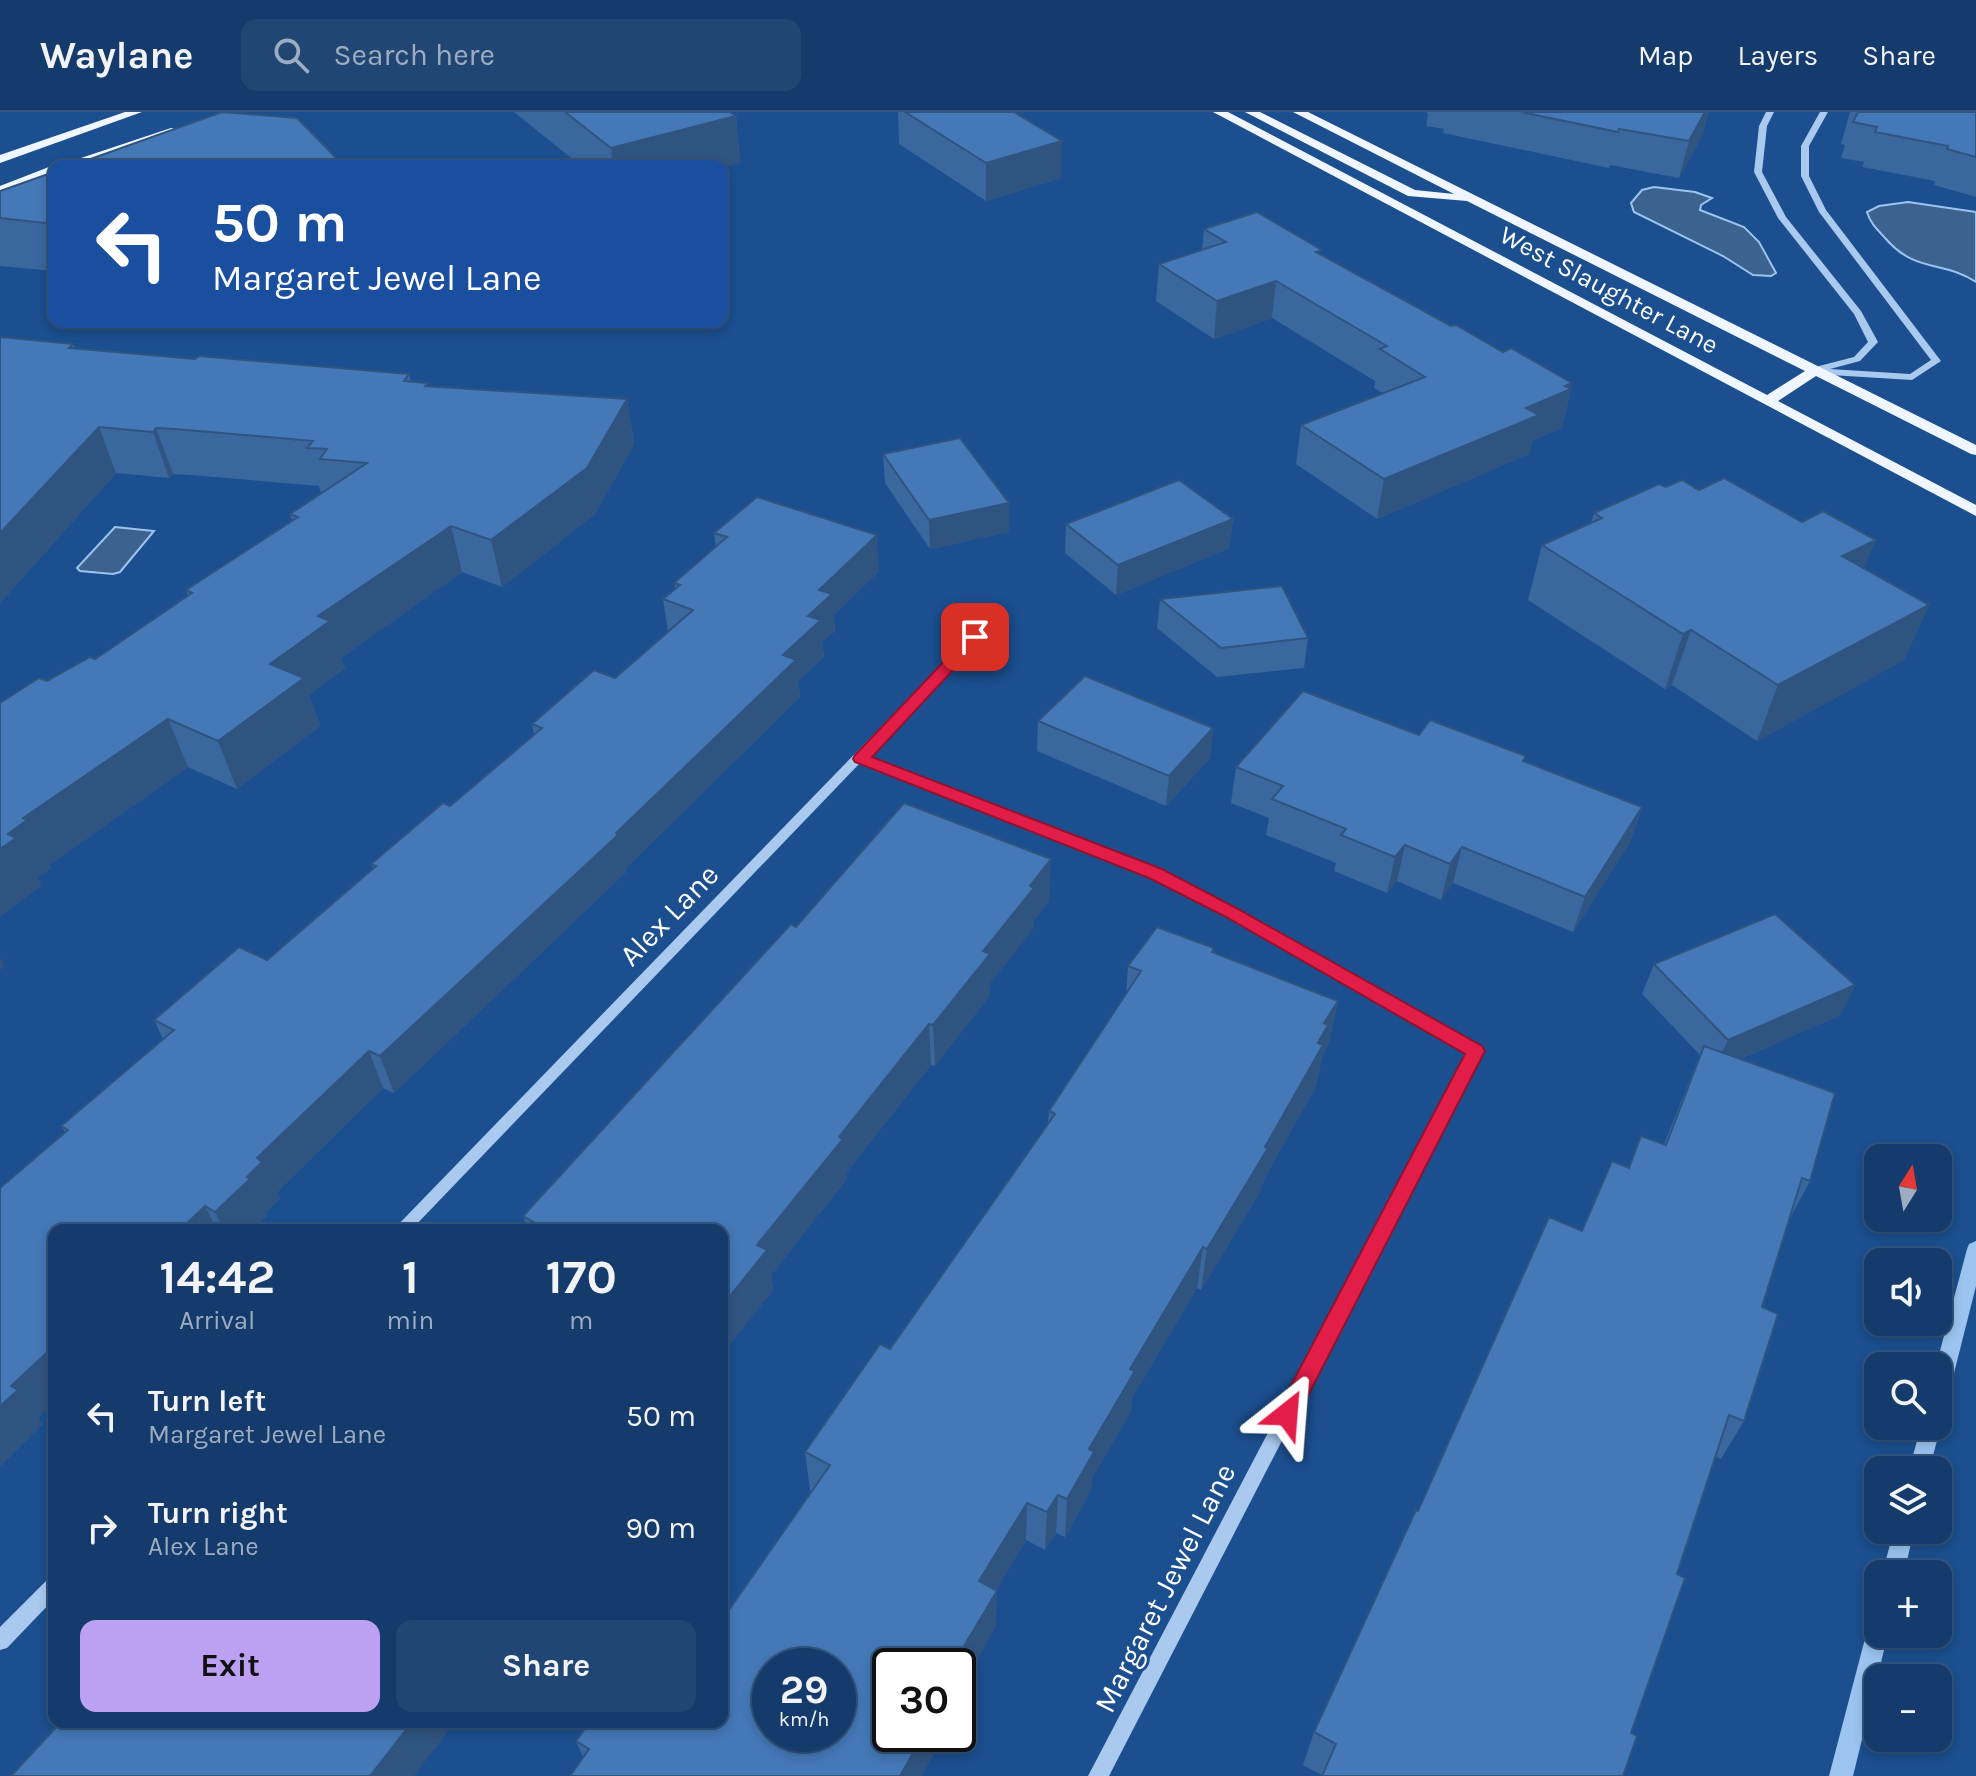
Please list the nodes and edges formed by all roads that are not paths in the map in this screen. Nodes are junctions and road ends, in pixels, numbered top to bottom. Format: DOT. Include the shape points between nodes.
graph roads {
  1 [pos="136,112"];
  2 [pos="1219,112"];
  3 [pos="1251,112"];
  4 [pos="1299,112"];
  5 [pos="1770,112"];
  6 [pos="1824,112"];
  7 [pos="189,125"];
  8 [pos="0,159"];
  9 [pos="81,160"];
  10 [pos="48,171"];
  11 [pos="0,190"];
  12 [pos="1470,200"];
  13 [pos="1814,371"];
  14 [pos="1768,401"];
  15 [pos="1976,451"];
  16 [pos="1976,511"];
  17 [pos="975,637"];
  18 [pos="861,759"];
  19 [pos="407,1224"];
  20 [pos="48,1592"];
  21 [pos="0,1641"];
  22 [pos="1098,1776"];
  1 -- 8 [label="main road"];
  2 -- 14 [label="main road, West Slaughter Lane"];
  3 -- 12 [label="main road" via="1412,193"];
  4 -- 12 [label="main road, West Slaughter Lane"];
  5 -- 13 [label="street" via="1763,126 1758,172 1782,218 1858,313 1873,342 1857,359"];
  6 -- 13 [label="street" via="1805,146 1805,176 1822,210 1936,361 1912,377"];
  7 -- 9 [label="main road"];
  10 -- 11 [label="main road"];
  12 -- 13 [label="main road, West Slaughter Lane"];
  13 -- 14 [label="main road"];
  13 -- 15 [label="main road, West Slaughter Lane"];
  14 -- 16 [label="main road, West Slaughter Lane"];
  17 -- 18 [label="street, Alex Lane"];
  18 -- 19 [label="street, Alex Lane"];
  18 -- 22 [label="street, Margaret Jewel Lane" via="1155,873 1476,1051"];
  20 -- 21 [label="street"];
}
